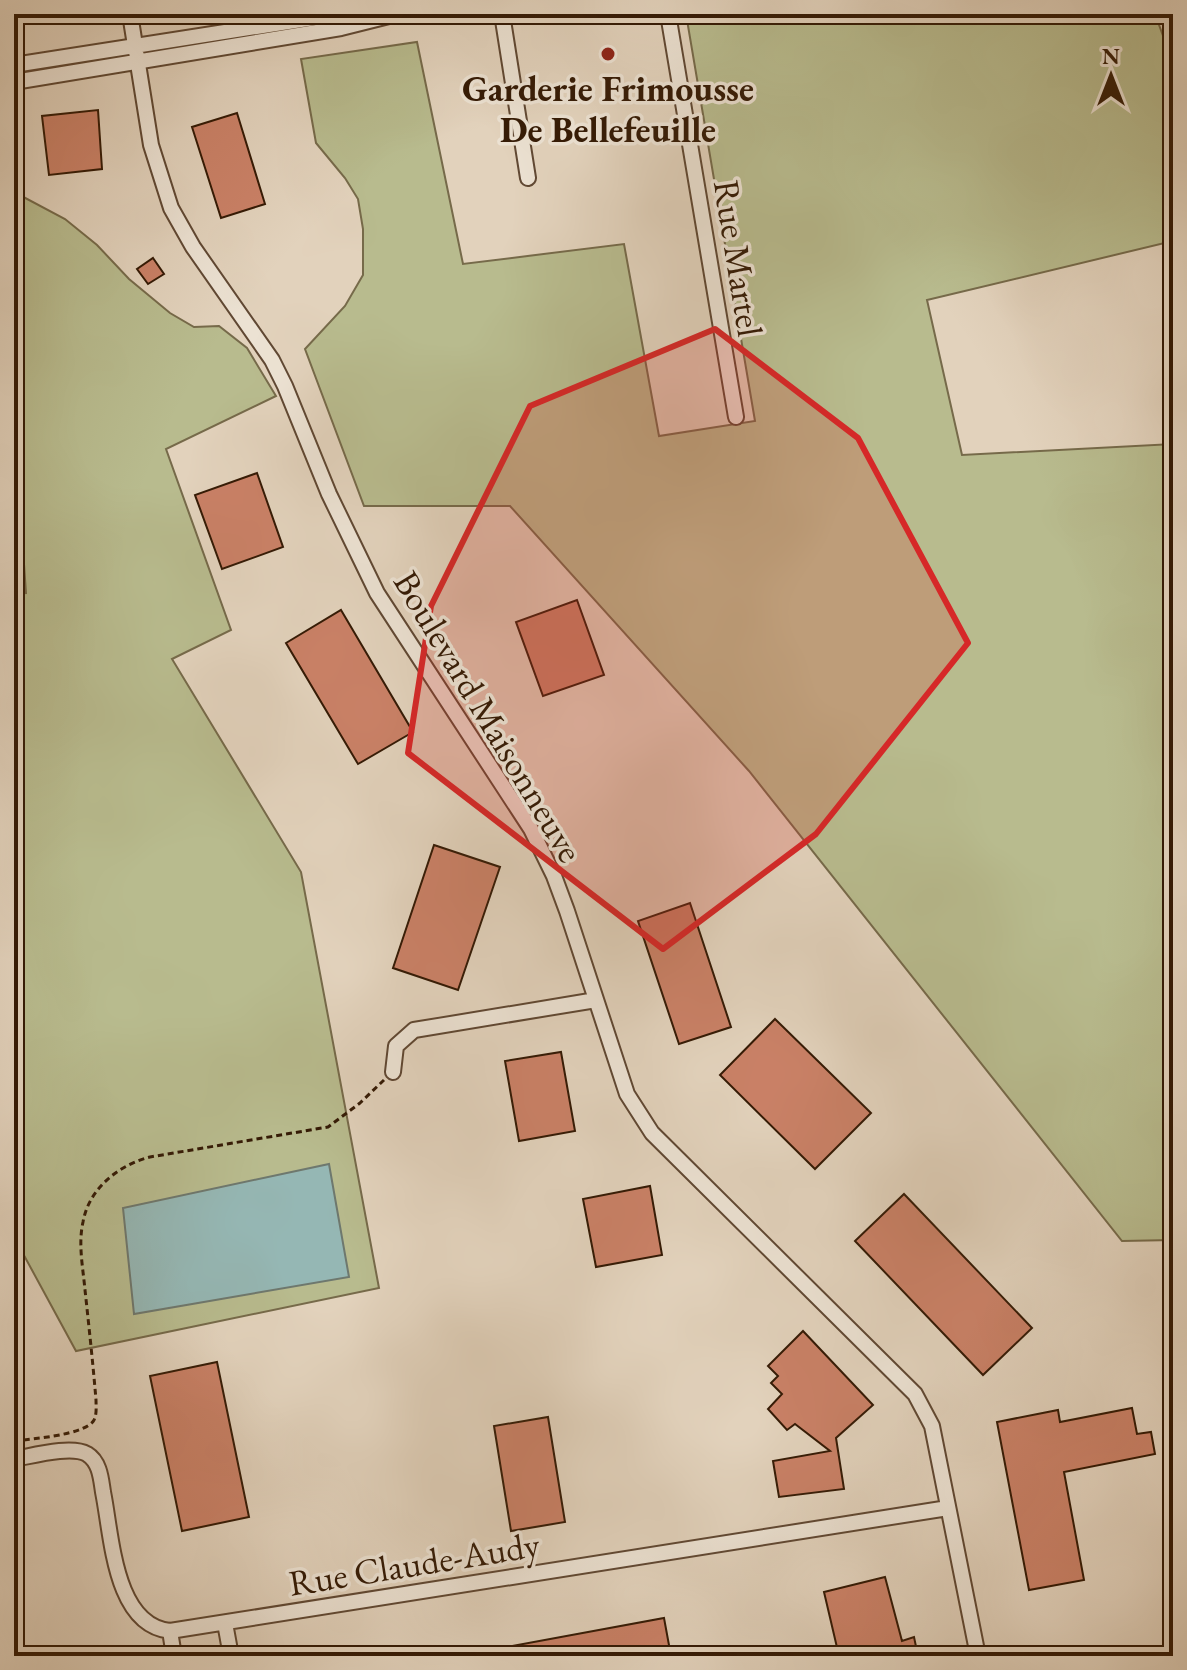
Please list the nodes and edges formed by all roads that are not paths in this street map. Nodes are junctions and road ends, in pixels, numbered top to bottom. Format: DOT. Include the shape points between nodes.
graph roads {
  1 [pos="130,14"];
  2 [pos="502,14"];
  3 [pos="668,14"];
  4 [pos="390,15"];
  5 [pos="340,19"];
  6 [pos="136,45"];
  7 [pos="138,63"];
  8 [pos="14,65"];
  9 [pos="14,82"];
  10 [pos="528,178"];
  11 [pos="736,417"];
  12 [pos="596,1000"];
  13 [pos="393,1072"];
  14 [pos="14,1459"];
  15 [pos="948,1508"];
  16 [pos="225,1623"];
  17 [pos="170,1631"];
  18 [pos="174,1656"];
  19 [pos="231,1656"];
  20 [pos="978,1656"];
  1 -- 6 [label="street, Boulevard Maisonneuve"];
  2 -- 10 [label="street"];
  3 -- 11 [label="street, Rue Martel"];
  4 -- 5 [label="street"];
  5 -- 6 [label="street"];
  5 -- 7 [label="street"];
  6 -- 7 [label="street, Boulevard Maisonneuve"];
  6 -- 8 [label="street"];
  7 -- 9 [label="street"];
  7 -- 12 [label="street, Boulevard Maisonneuve" via="153,155 171,208 272,360 377,593 531,829 558,888"];
  12 -- 13 [label="street" via="414,1030 396,1046"];
  12 -- 15 [label="street, Boulevard Maisonneuve" via="627,1094 652,1133 915,1394 932,1426"];
  14 -- 17 [label="street" via="65,1451 91,1457 100,1473 127,1598 152,1628"];
  15 -- 16 [label="street, Rue Claude-Audy"];
  15 -- 20 [label="street, Boulevard Maisonneuve"];
  16 -- 17 [label="street, Rue Claude-Audy"];
  16 -- 19 [label="street"];
  17 -- 18 [label="street"];
}
